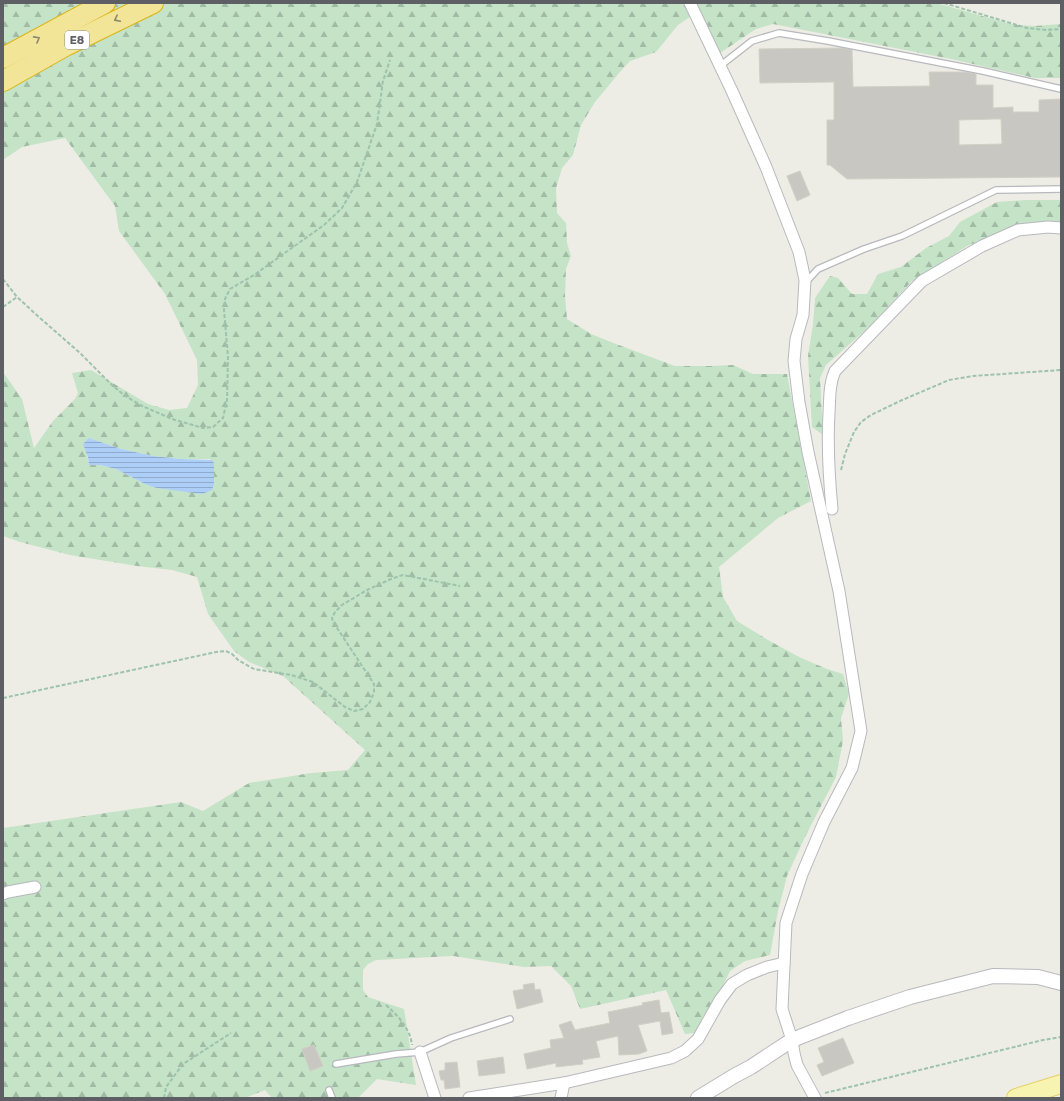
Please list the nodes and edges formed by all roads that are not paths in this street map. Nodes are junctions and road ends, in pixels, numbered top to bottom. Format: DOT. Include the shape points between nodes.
graph roads {
  1 [pos="105,3"];
  2 [pos="153,3"];
  3 [pos="690,3"];
  4 [pos="3,58"];
  5 [pos="720,66"];
  6 [pos="3,81"];
  7 [pos="1061,89"];
  8 [pos="1061,189"];
  9 [pos="1061,228"];
  10 [pos="805,283"];
  11 [pos="832,509"];
  12 [pos="35,887"];
  13 [pos="3,894"];
  14 [pos="784,963"];
  15 [pos="1061,983"];
  16 [pos="510,1019"];
  17 [pos="792,1040"];
  18 [pos="416,1052"];
  19 [pos="336,1064"];
  20 [pos="564,1083"];
  21 [pos="1061,1084"];
  22 [pos="329,1090"];
  23 [pos="815,1097"];
  24 [pos="332,1098"];
  25 [pos="435,1098"];
  26 [pos="469,1098"];
  27 [pos="561,1098"];
  28 [pos="698,1098"];
  29 [pos="1016,1098"];
  4 -- 1 [label="highway, E8, one-way"];
  2 -- 6 [label="highway, E8, one-way" via="65,46"];
  3 -- 5 [label="street"];
  5 -- 7 [label="lane" via="752,41 779,33"];
  5 -- 10 [label="street" via="766,167 799,252"];
  8 -- 10 [label="lane" via="996,190 902,236 818,269"];
  9 -- 11 [label="street" via="1018,230 982,246 922,281 835,371 830,381 828,434 828,474"];
  10 -- 14 [label="street" via="803,314 796,339 794,361 799,402 839,591 860,731 852,768 824,822 802,874 786,923"];
  12 -- 13 [label="street"];
  14 -- 17 [label="street" via="782,1009"];
  14 -- 20 [label="street" via="747,975 732,984 698,1039 685,1052 671,1058"];
  15 -- 17 [label="street" via="1038,977 993,976 910,997"];
  16 -- 18 [label="lane"];
  17 -- 23 [label="street" via="797,1065"];
  17 -- 28 [label="street"];
  18 -- 19 [label="lane"];
  18 -- 25 [label="street"];
  20 -- 26 [label="street"];
  20 -- 27 [label="street"];
  21 -- 29 [label="main road"];
  22 -- 24 [label="lane"];
}
